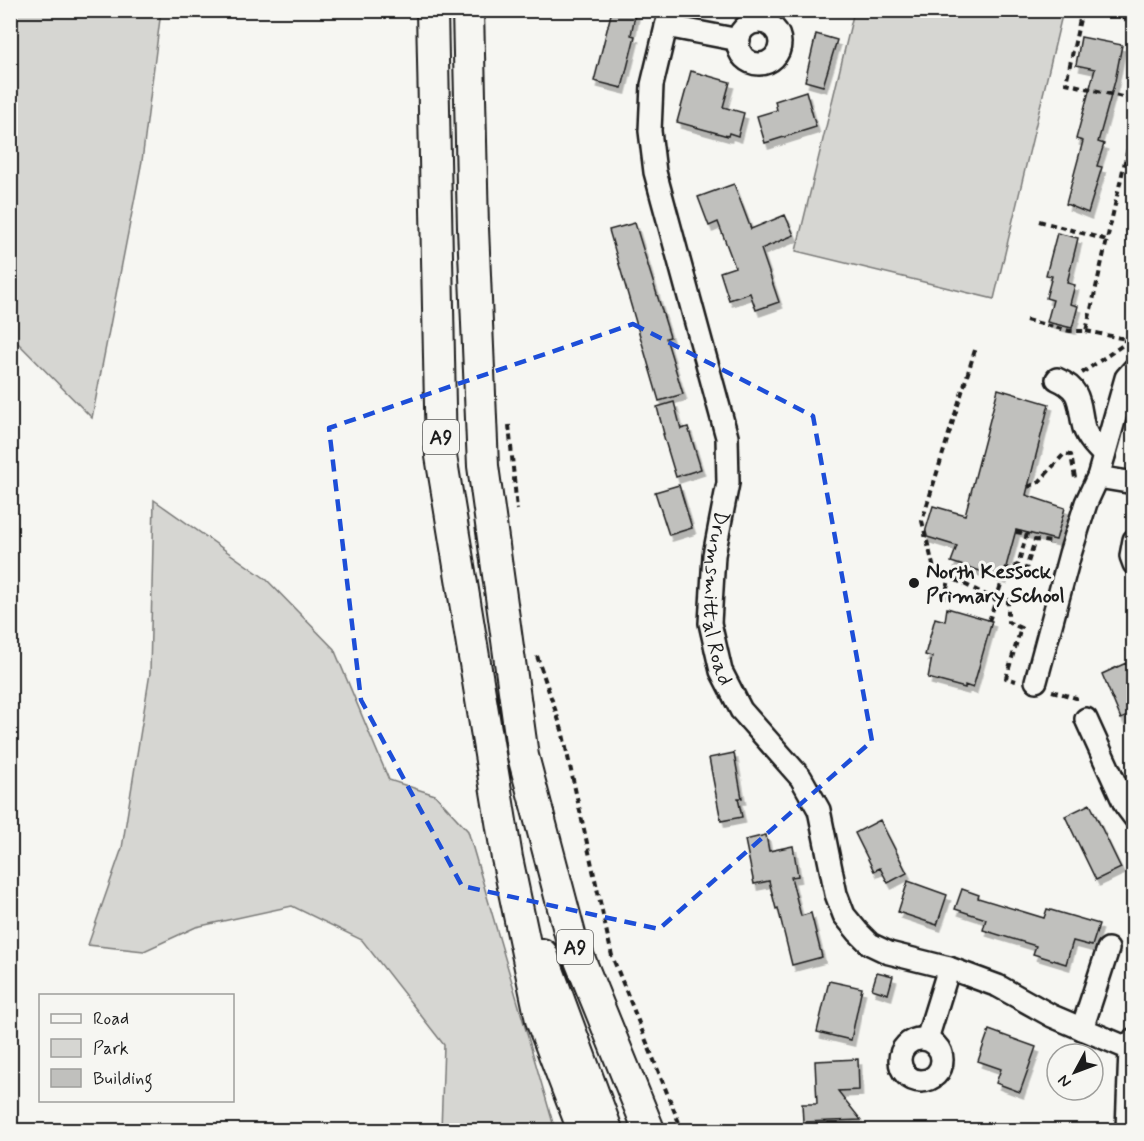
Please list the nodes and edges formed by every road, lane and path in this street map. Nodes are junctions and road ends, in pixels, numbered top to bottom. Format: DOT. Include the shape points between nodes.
graph roads {
  1 [pos="432,10"];
  2 [pos="468,10"];
  3 [pos="1082,10"];
  4 [pos="1113,10"];
  5 [pos="668,18"];
  6 [pos="1134,32"];
  7 [pos="739,40"];
  8 [pos="1134,100"];
  9 [pos="1134,122"];
  10 [pos="1039,221"];
  11 [pos="1107,240"];
  12 [pos="1026,321"];
  13 [pos="1086,331"];
  14 [pos="1134,331"];
  15 [pos="1126,339"];
  16 [pos="975,350"];
  17 [pos="1134,369"];
  18 [pos="1063,381"];
  19 [pos="508,418"];
  20 [pos="1104,455"];
  21 [pos="1098,477"];
  22 [pos="1134,483"];
  23 [pos="1028,487"];
  24 [pos="1088,498"];
  25 [pos="517,513"];
  26 [pos="1016,532"];
  27 [pos="1134,540"];
  28 [pos="1070,554"];
  29 [pos="1134,564"];
  30 [pos="1018,565"];
  31 [pos="950,577"];
  32 [pos="944,599"];
  33 [pos="996,600"];
  34 [pos="989,621"];
  35 [pos="536,653"];
  36 [pos="1036,681"];
  37 [pos="1086,719"];
  38 [pos="1134,817"];
  39 [pos="507,858"];
  40 [pos="1107,949"];
  41 [pos="949,968"];
  42 [pos="1082,1029"];
  43 [pos="927,1039"];
  44 [pos="1132,1044"];
  45 [pos="583,1131"];
  46 [pos="607,1131"];
  47 [pos="649,1131"];
  48 [pos="682,1131"];
  49 [pos="1127,1131"];
  1 -- 39 [label="highway, A9" via="441,456"];
  2 -- 47 [label="highway, A9" via="483,466 523,756 571,938"];
  3 -- 8 [label="path" via="1066,83"];
  4 -- 6 [label="path" via="1130,23"];
  5 -- 7 [label="street, Drumsmittal Road"];
  5 -- 41 [label="street, Drumsmittal Road" via="652,85 650,131 655,172 727,437 728,483 714,555 710,622 721,671 741,710 801,778 819,810 844,915 870,944 889,953"];
  9 -- 11 [label="path"];
  10 -- 11 [label="path"];
  11 -- 13 [label="path"];
  12 -- 13 [label="path"];
  13 -- 15 [label="path"];
  14 -- 15 [label="path"];
  15 -- 18 [label="path" via="1123,345"];
  16 -- 31 [label="path" via="922,521 934,569"];
  17 -- 20 [label="street" via="1126,378"];
  18 -- 20 [label="street" via="1075,392 1092,444"];
  19 -- 25 [label="path"];
  20 -- 21 [label="street"];
  21 -- 22 [label="street"];
  21 -- 24 [label="street"];
  23 -- 24 [label="path" via="1039,482 1064,454 1071,455 1076,483"];
  24 -- 28 [label="street"];
  26 -- 30 [label="path" via="1027,534"];
  27 -- 29 [label="street"];
  28 -- 30 [label="path" via="1051,542 1035,540 1026,569 1017,568"];
  28 -- 36 [label="street"];
  30 -- 33 [label="path" via="1006,569"];
  31 -- 32 [label="path"];
  31 -- 33 [label="path"];
  33 -- 34 [label="path"];
  35 -- 48 [label="path" via="562,730 612,956"];
  37 -- 38 [label="street" via="1125,806"];
  39 -- 45 [label="highway, A9" via="541,1020"];
  39 -- 46 [label="highway, A9"];
  40 -- 42 [label="street"];
  41 -- 42 [label="street, Drumsmittal Road" via="998,986"];
  41 -- 43 [label="street"];
  42 -- 44 [label="street, Drumsmittal Road"];
  44 -- 49 [label="street"];
}
